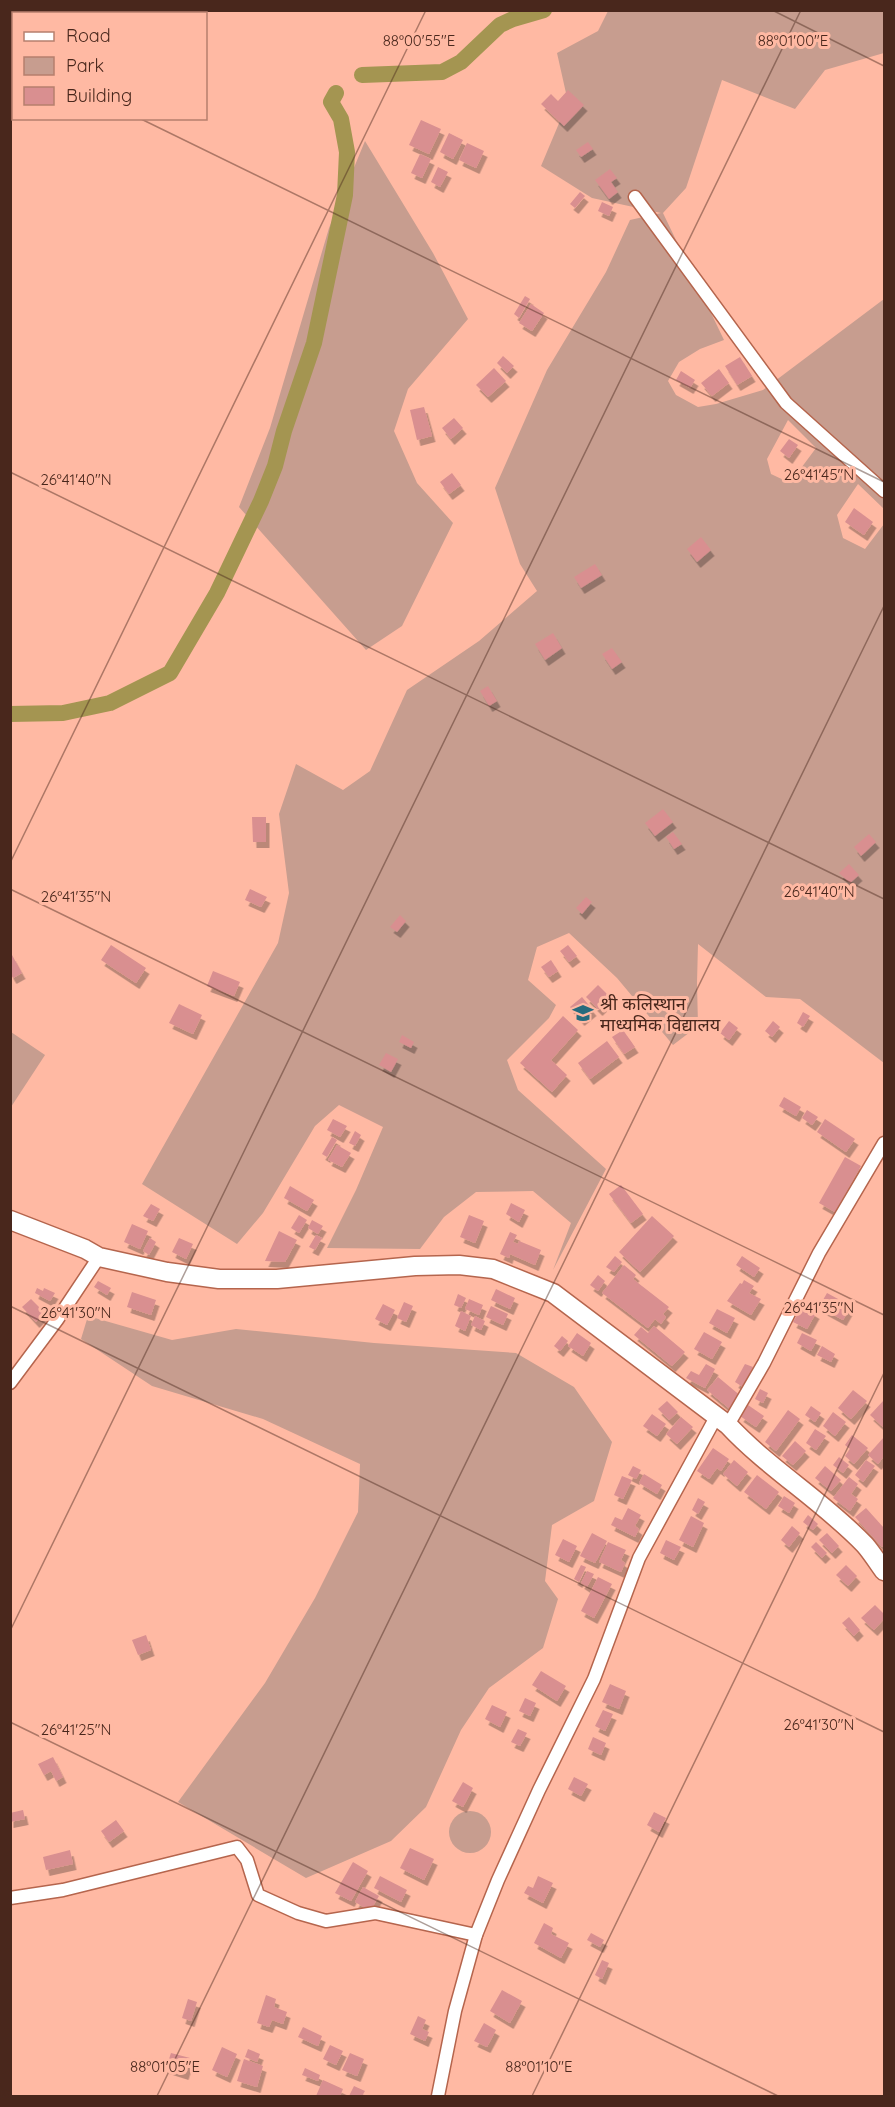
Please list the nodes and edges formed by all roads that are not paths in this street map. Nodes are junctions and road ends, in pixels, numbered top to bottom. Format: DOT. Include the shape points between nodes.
graph roads {
  1 [pos="635,196"];
  2 [pos="885,491"];
  3 [pos="885,1143"];
  4 [pos="10,1220"];
  5 [pos="99,1257"];
  6 [pos="10,1383"];
  7 [pos="722,1421"];
  8 [pos="885,1571"];
  9 [pos="10,1898"];
  10 [pos="476,1935"];
  11 [pos="438,2097"];
  1 -- 2 [label="street" via="786,404"];
  3 -- 7 [label="street" via="819,1253 764,1364"];
  4 -- 5 [label="street"];
  5 -- 6 [label="street"];
  5 -- 7 [label="street" via="219,1279 277,1279 414,1266 493,1269 553,1293"];
  7 -- 8 [label="street" via="809,1494 865,1546"];
  7 -- 10 [label="street" via="639,1558 594,1679 539,1790"];
  9 -- 10 [label="street" via="63,1890 237,1847 247,1860 258,1895 298,1913 326,1921 375,1913"];
  10 -- 11 [label="street" via="455,2011"];
}
